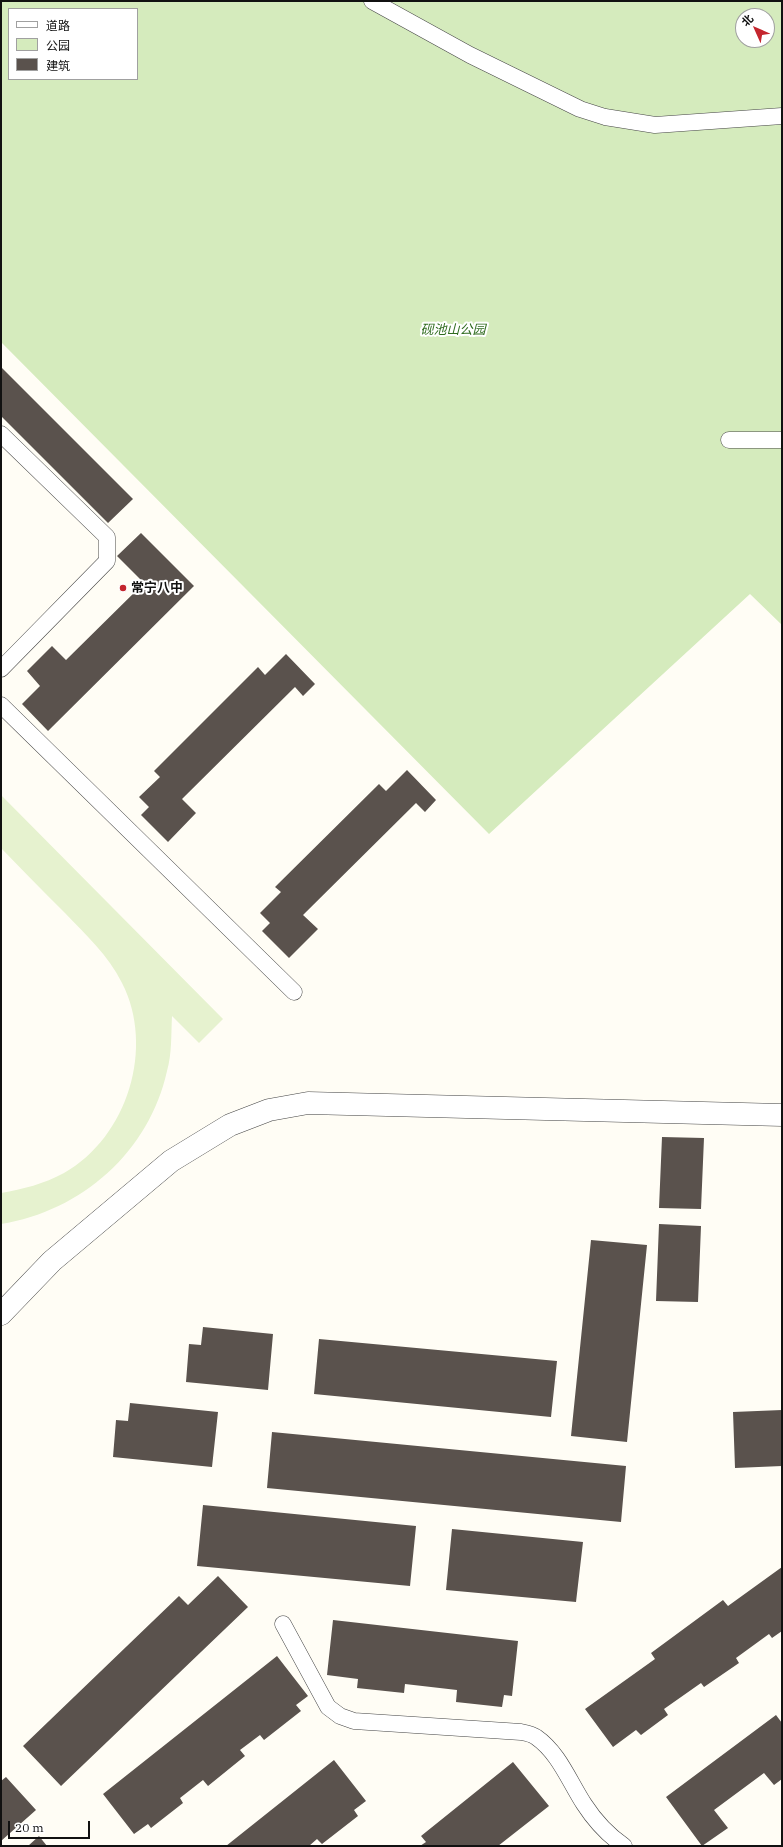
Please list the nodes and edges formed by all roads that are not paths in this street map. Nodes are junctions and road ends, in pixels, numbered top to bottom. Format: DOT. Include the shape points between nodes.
graph roads {
  1 [pos="372,1"];
  2 [pos="782,116"];
  3 [pos="1,434"];
  4 [pos="729,440"];
  5 [pos="782,440"];
  6 [pos="1,669"];
  7 [pos="1,705"];
  8 [pos="294,992"];
  9 [pos="782,1115"];
  10 [pos="1,1314"];
  11 [pos="283,1624"];
  12 [pos="613,1843"];
  1 -- 2 [label="lane" via="470,55 580,109 605,117 655,125"];
  3 -- 6 [label="lane" via="107,537 107,561"];
  4 -- 5 [label="lane"];
  7 -- 8 [label="lane"];
  9 -- 10 [label="street" via="308,1103 269,1110 230,1125 171,1160 52,1261"];
  11 -- 12 [label="lane" via="328,1707 340,1716 354,1721 521,1732 535,1736 556,1756 584,1805"];
}
